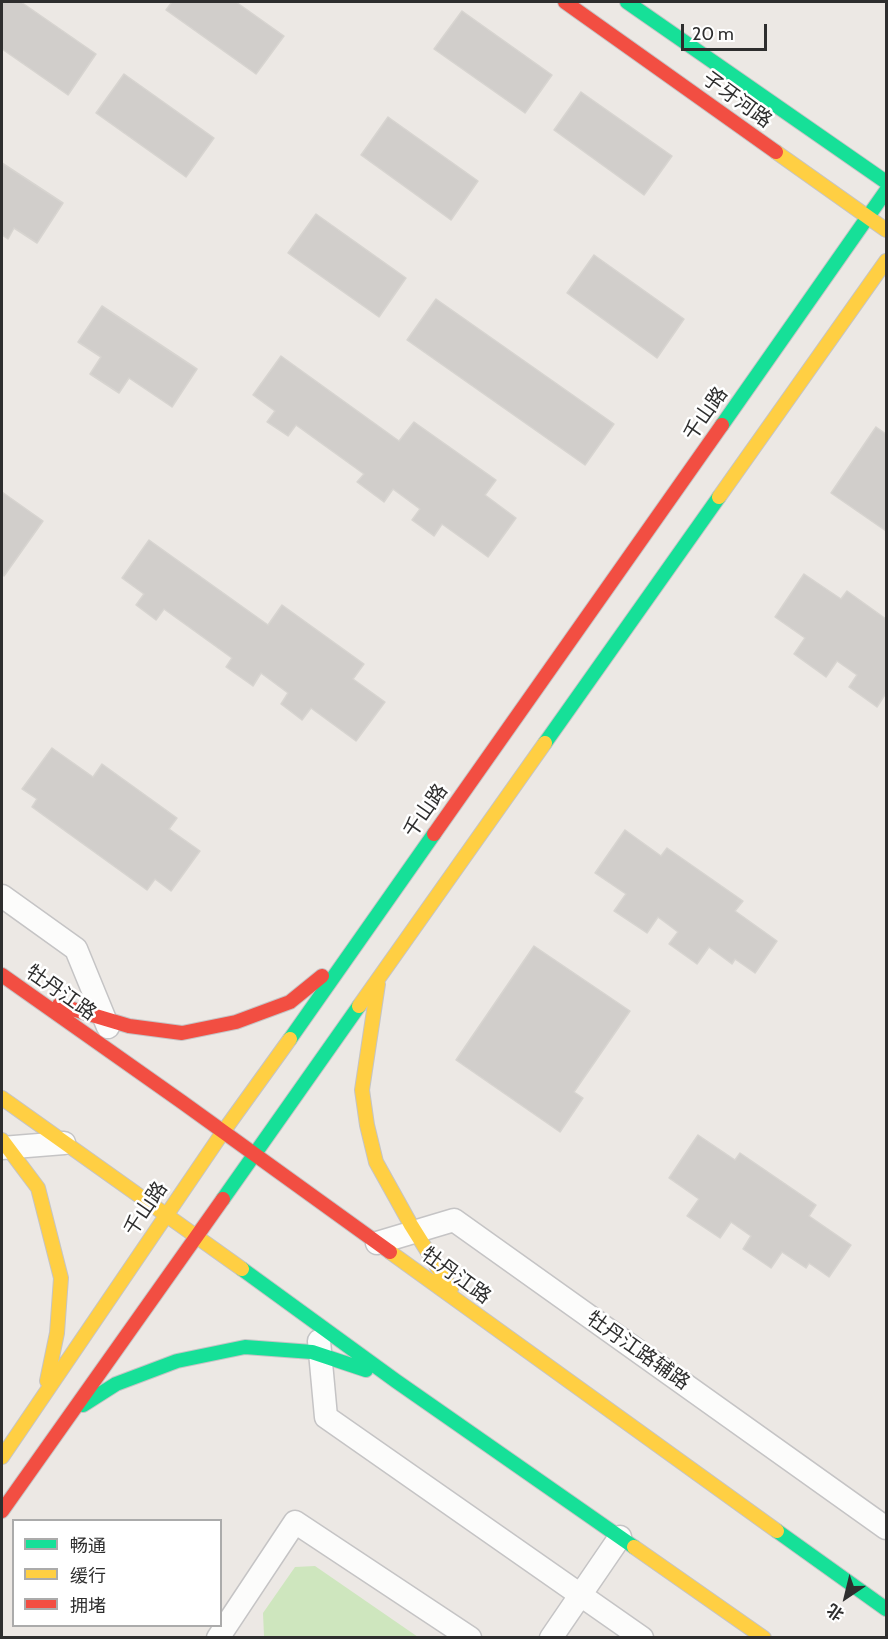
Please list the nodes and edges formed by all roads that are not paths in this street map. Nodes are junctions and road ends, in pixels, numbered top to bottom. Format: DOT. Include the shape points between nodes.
graph roads {
  1 [pos="565,2"];
  2 [pos="627,2"];
  3 [pos="886,182"];
  4 [pos="886,191"];
  5 [pos="868,218"];
  6 [pos="886,230"];
  7 [pos="886,261"];
  8 [pos="2,896"];
  9 [pos="348,955"];
  10 [pos="2,975"];
  11 [pos="378,978"];
  12 [pos="36,998"];
  13 [pos="104,1018"];
  14 [pos="121,1059"];
  15 [pos="2,1098"];
  16 [pos="223,1132"];
  17 [pos="64,1143"];
  18 [pos="3,1145"];
  19 [pos="254,1154"];
  20 [pos="166,1214"];
  21 [pos="415,1232"];
  22 [pos="196,1236"];
  23 [pos="377,1243"];
  24 [pos="460,1302"];
  25 [pos="318,1324"];
  26 [pos="321,1355"];
  27 [pos="396,1381"];
  28 [pos="45,1393"];
  29 [pos="72,1412"];
  30 [pos="2,1457"];
  31 [pos="2,1511"];
  32 [pos="886,1528"];
  33 [pos="620,1537"];
  34 [pos="581,1595"];
  35 [pos="886,1609"];
  36 [pos="757,1636"];
  37 [pos="218,1638"];
  38 [pos="470,1638"];
  39 [pos="551,1638"];
  40 [pos="642,1638"];
  1 -- 5 [label="street, 子牙河路"];
  2 -- 3 [label="street, 子牙河路"];
  4 -- 5 [label="street, 千山路"];
  5 -- 6 [label="street, 子牙河路"];
  5 -- 9 [label="street, 千山路"];
  7 -- 11 [label="street"];
  8 -- 13 [label="street" via="76,949"];
  9 -- 13 [label="street" via="290,1002 236,1022 182,1034"];
  9 -- 16 [label="street, 千山路"];
  10 -- 12 [label="street, 牡丹江路"];
  11 -- 19 [label="street"];
  11 -- 21 [label="street" via="362,1090 365,1113 376,1162"];
  12 -- 13 [label="street"];
  12 -- 14 [label="street, 牡丹江路"];
  13 -- 14 [label="street"];
  14 -- 16 [label="street, 牡丹江路"];
  15 -- 17 [label="street"];
  16 -- 19 [label="street, 牡丹江路"];
  16 -- 20 [label="street, 千山路"];
  17 -- 18 [label="street"];
  17 -- 20 [label="street"];
  18 -- 28 [label="street" via="38,1188 61,1278 57,1333"];
  19 -- 22 [label="street"];
  19 -- 23 [label="street, 牡丹江路"];
  20 -- 22 [label="street"];
  20 -- 28 [label="street, 千山路"];
  21 -- 23 [label="street, 牡丹江路辅路"];
  21 -- 24 [label="street"];
  21 -- 32 [label="street, 牡丹江路辅路" via="454,1220"];
  22 -- 25 [label="street"];
  22 -- 29 [label="street"];
  23 -- 24 [label="street, 牡丹江路"];
  24 -- 35 [label="street, 牡丹江路"];
  25 -- 26 [label="street"];
  25 -- 27 [label="street"];
  26 -- 27 [label="street"];
  26 -- 29 [label="street" via="245,1347 177,1360 116,1384"];
  26 -- 34 [label="street" via="326,1417"];
  27 -- 33 [label="street"];
  28 -- 30 [label="street, 千山路"];
  29 -- 31 [label="street"];
  33 -- 34 [label="street"];
  33 -- 36 [label="street"];
  34 -- 39 [label="street"];
  34 -- 40 [label="street"];
  37 -- 38 [label="street" via="295,1522"];
}
